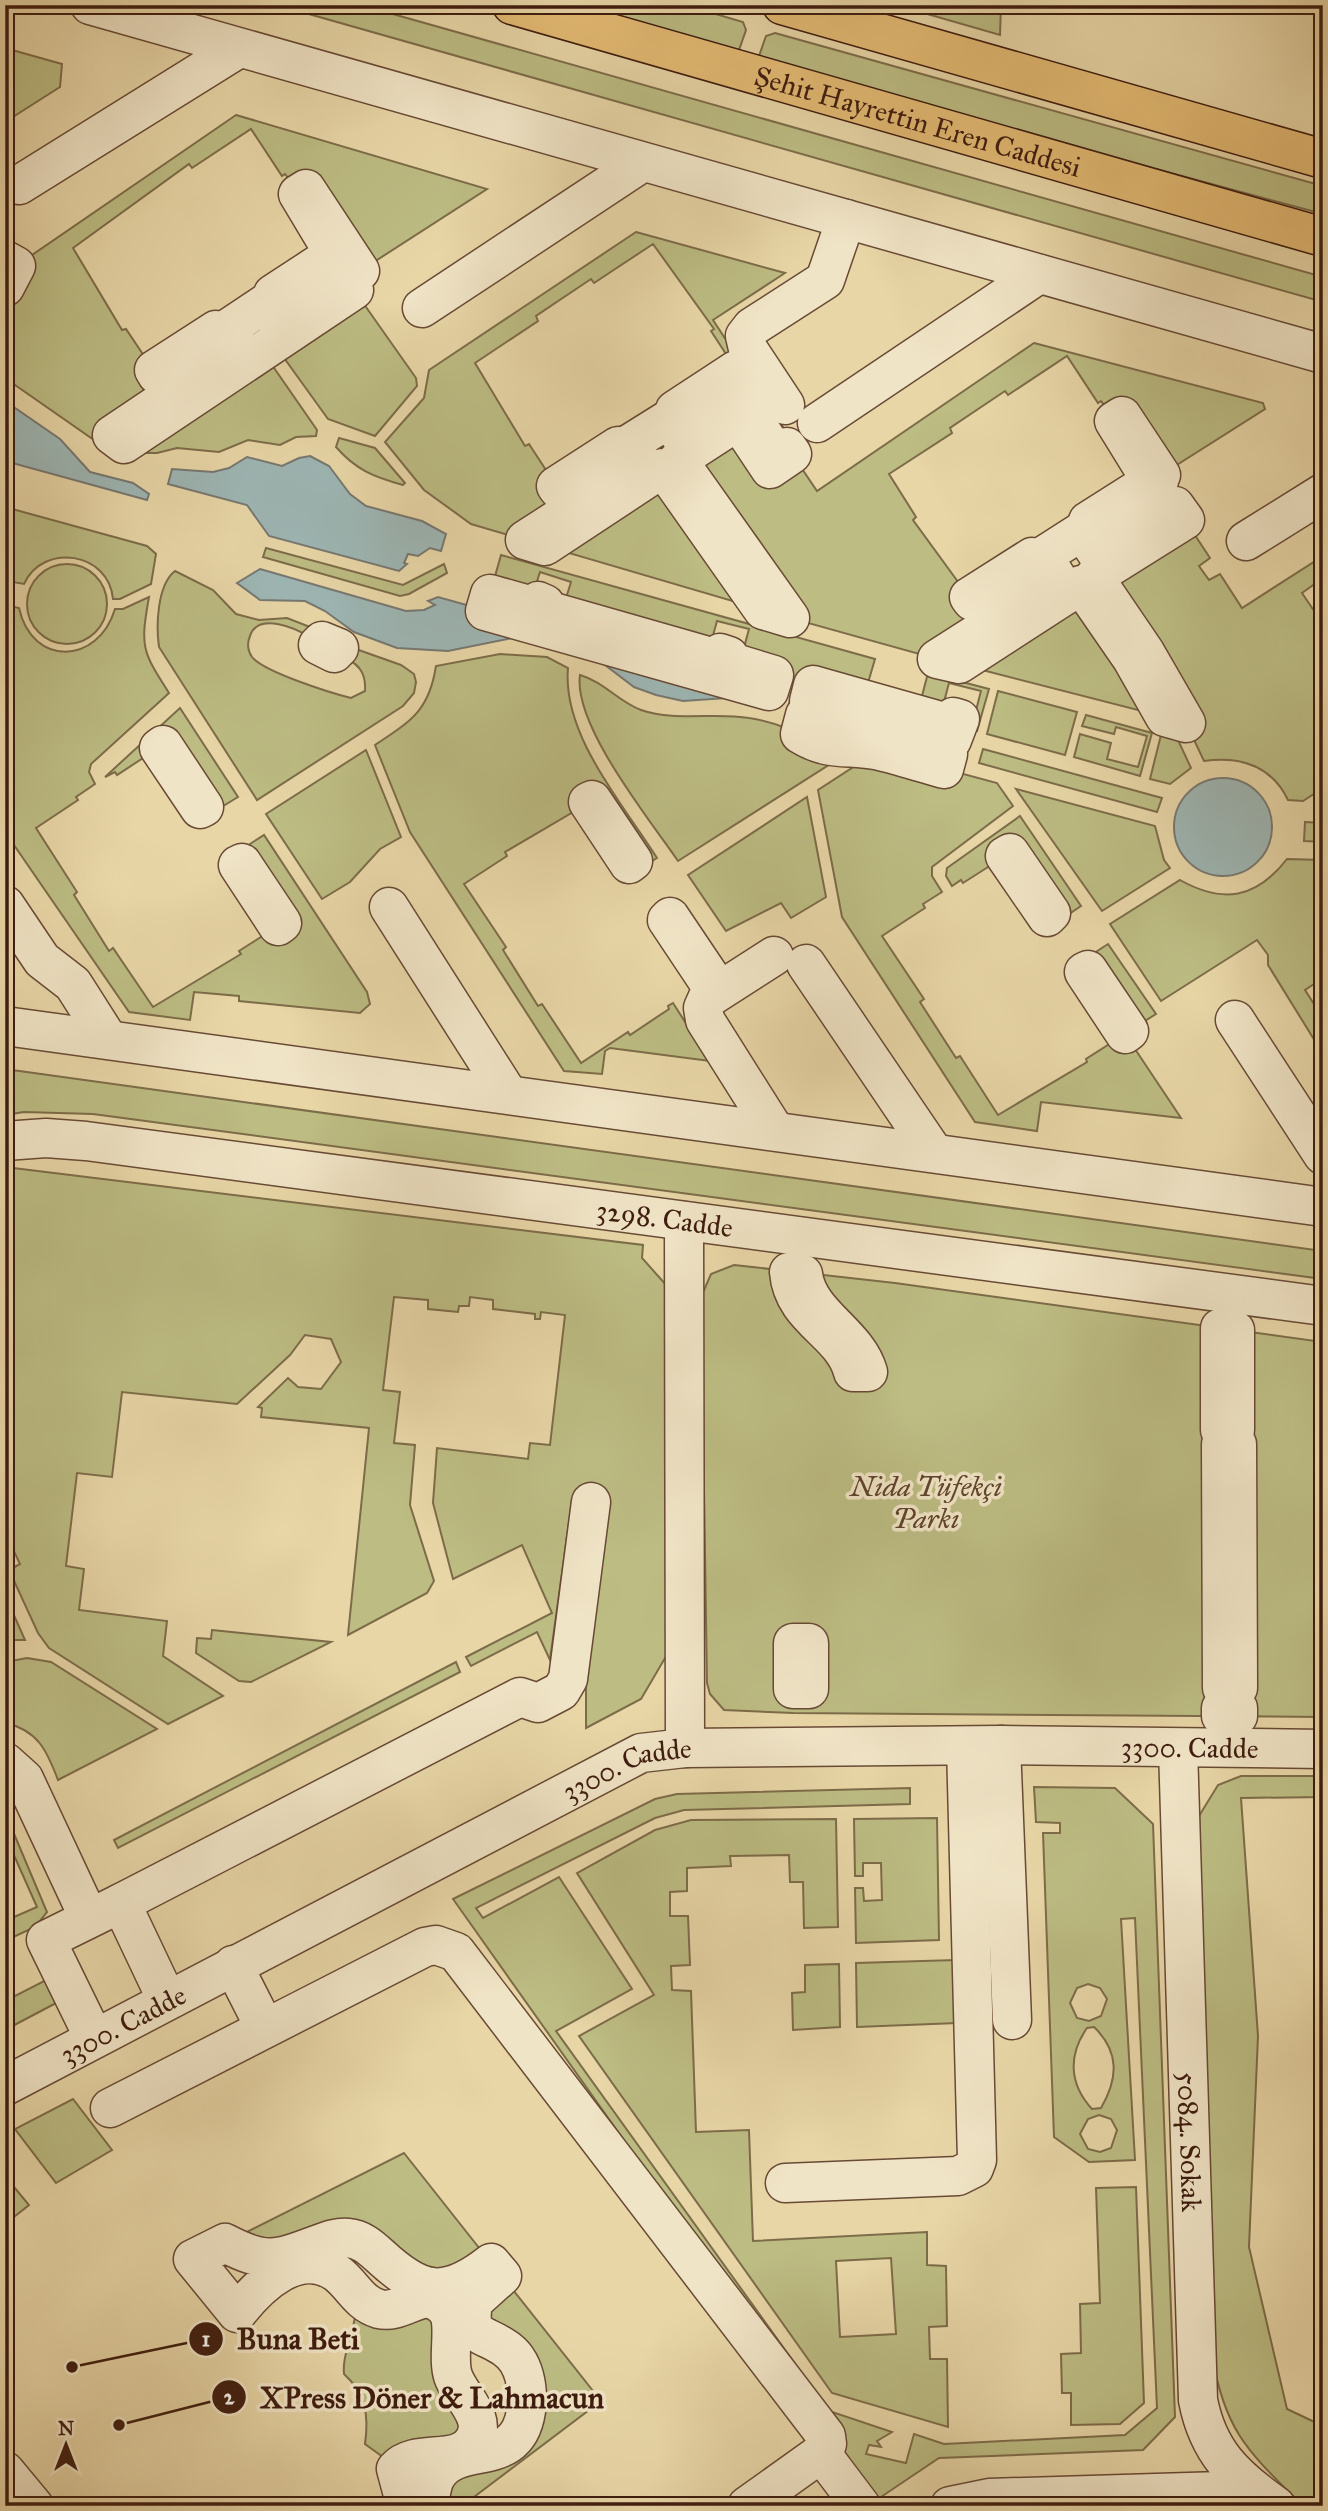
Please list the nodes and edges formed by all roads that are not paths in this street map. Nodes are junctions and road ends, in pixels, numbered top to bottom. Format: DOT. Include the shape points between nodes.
graph roads {
  1 [pos="90,5"];
  2 [pos="512,5"];
  3 [pos="782,5"];
  4 [pos="239,48"];
  5 [pos="1323,159"];
  6 [pos="643,162"];
  7 [pos="19,186"];
  8 [pos="846,219"];
  9 [pos="1323,237"];
  10 [pos="5,260"];
  11 [pos="1039,274"];
  12 [pos="5,287"];
  13 [pos="422,308"];
  14 [pos="1323,354"];
  15 [pos="124,444"];
  16 [pos="1323,493"];
  17 [pos="525,540"];
  18 [pos="1247,541"];
  19 [pos="489,594"];
  20 [pos="937,659"];
  21 [pos="5,905"];
  22 [pos="389,907"];
  23 [pos="1235,1020"];
  24 [pos="5,1026"];
  25 [pos="108,1039"];
  26 [pos="508,1094"];
  27 [pos="775,1131"];
  28 [pos="5,1141"];
  29 [pos="934,1153"];
  30 [pos="1323,1155"];
  31 [pos="1323,1207"];
  32 [pos="684,1221"];
  33 [pos="1323,1306"];
  34 [pos="591,1502"];
  35 [pos="1229,1702"];
  36 [pos="983,1745"];
  37 [pos="685,1748"];
  38 [pos="1178,1748"];
  39 [pos="1323,1749"];
  40 [pos="5,1762"];
  41 [pos="986,1819"];
  42 [pos="105,1910"];
  43 [pos="233,1965"];
  44 [pos="167,2000"];
  45 [pos="1012,2020"];
  46 [pos="265,2028"];
  47 [pos="94,2038"];
  48 [pos="5,2086"];
  49 [pos="110,2108"];
  50 [pos="785,2183"];
  51 [pos="821,2453"];
  52 [pos="5,2471"];
  53 [pos="1265,2498"];
  54 [pos="34,2506"];
  55 [pos="406,2506"];
  56 [pos="429,2506"];
  57 [pos="747,2506"];
  58 [pos="861,2506"];
  59 [pos="950,2506"];
  1 -- 4 [label="street"];
  2 -- 9 [label="main road, Şehit Hayrettin Eren Caddesi"];
  3 -- 5 [label="main road"];
  4 -- 6 [label="street"];
  4 -- 7 [label="street"];
  6 -- 8 [label="street"];
  6 -- 13 [label="street"];
  8 -- 11 [label="street"];
  8 -- 11 [label="street" via="825,280 751,327 745,336 748,349 801,414"];
  10 -- 12 [label="street" via="16,266"];
  11 -- 14 [label="street"];
  15 -- 15 [label="street" via="112,435 240,349 227,329 266,303 280,324 347,280 355,290"];
  16 -- 18 [label="street"];
  17 -- 17 [label="street" via="545,546 663,468 763,610 790,618 678,460 737,421 770,469 792,454 787,446 776,453 741,401 683,440 669,419 629,444 643,464"];
  19 -- 19 [label="street" via="485,611 769,691 774,675 728,662 729,656 720,653 718,659 543,609 545,604 538,601 536,607"];
  20 -- 20 [label="street" via="959,664 1081,585 1165,717 1186,723 1094,577 1185,520 1175,506 1098,555 1082,531 1043,556 1059,580"];
  21 -- 25 [label="street" via="42,960 73,984"];
  22 -- 26 [label="street"];
  23 -- 30 [label="street"];
  24 -- 25 [label="street"];
  25 -- 26 [label="street"];
  26 -- 27 [label="street"];
  27 -- 29 [label="street"];
  27 -- 29 [label="street" via="705,1020 703,1008 707,999 790,960"];
  28 -- 32 [label="street, 3298. Cadde" via="86,1141"];
  29 -- 31 [label="street"];
  32 -- 33 [label="street, 3298. Cadde"];
  32 -- 37 [label="street"];
  34 -- 42 [label="street" via="568,1679 561,1691 538,1703 520,1697"];
  35 -- 35 [label="street" via="1222,1688 1221,1444 1237,1444"];
  36 -- 37 [label="street, 3300. Cadde"];
  36 -- 38 [label="street, 3300. Cadde"];
  36 -- 41 [label="street"];
  37 -- 43 [label="street, 3300. Cadde" via="627,1758"];
  38 -- 39 [label="street, 3300. Cadde"];
  38 -- 53 [label="street, 5084. Sokak" via="1198,2400 1203,2425 1222,2459"];
  40 -- 42 [label="street" via="24,1779"];
  41 -- 45 [label="street"];
  41 -- 50 [label="street" via="979,2150 974,2168 958,2176"];
  42 -- 44 [label="street"];
  42 -- 47 [label="street" via="46,1940"];
  43 -- 44 [label="street, 3300. Cadde"];
  43 -- 46 [label="street"];
  44 -- 47 [label="street, 3300. Cadde"];
  46 -- 49 [label="street"];
  46 -- 51 [label="street" via="425,1947 436,1945 456,1952 826,2436"];
  47 -- 48 [label="street, 3300. Cadde"];
  51 -- 57 [label="street"];
  51 -- 58 [label="street"];
  52 -- 54 [label="street"];
  53 -- 59 [label="street" via="989,2498"];
  55 -- 56 [label="street" via="396,2469 416,2457 465,2449 478,2430 474,2413 454,2379 449,2360 451,2319 443,2305 426,2298 399,2308 377,2308 362,2300 336,2273 310,2265 291,2267 261,2284 237,2313 193,2259 225,2243 245,2254 273,2259 348,2238 367,2245 402,2276 433,2288 464,2282 491,2263 502,2276 473,2302 472,2321 475,2331 506,2348 522,2367 526,2411 522,2427 499,2450 462,2457 445,2466 434,2481"];
}
